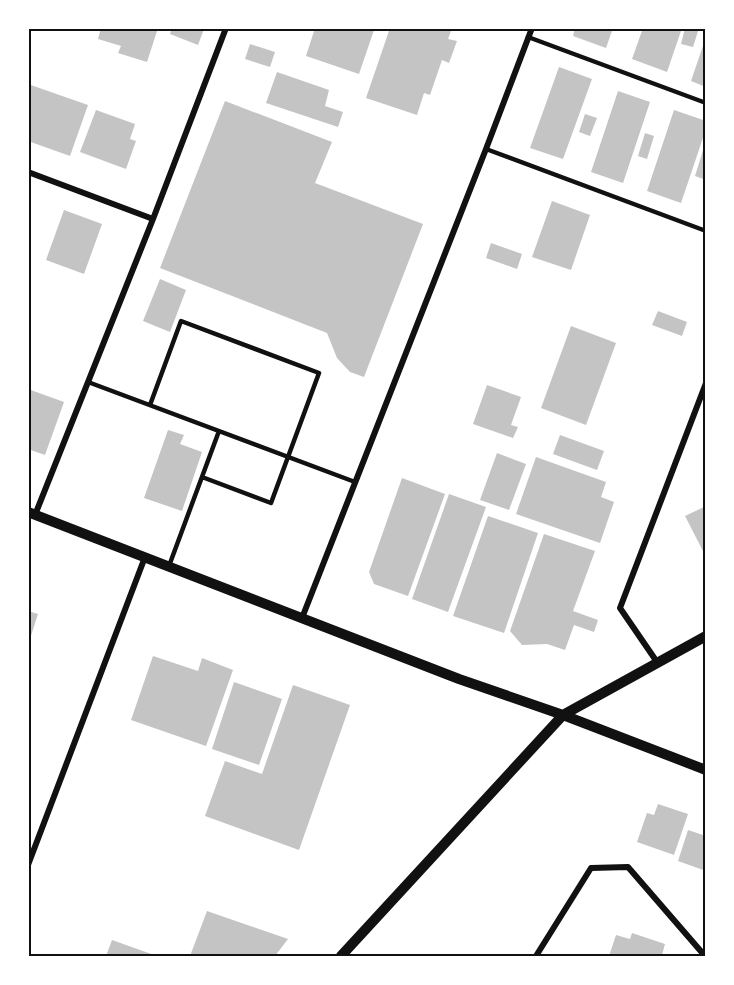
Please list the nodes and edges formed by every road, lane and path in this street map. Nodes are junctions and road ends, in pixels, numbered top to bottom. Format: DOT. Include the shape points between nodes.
graph roads {
  1 [pos="226,28"];
  2 [pos="532,28"];
  3 [pos="528,37"];
  4 [pos="705,103"];
  5 [pos="486,149"];
  6 [pos="28,172"];
  7 [pos="153,219"];
  8 [pos="705,231"];
  9 [pos="88,382"];
  10 [pos="705,383"];
  11 [pos="150,405"];
  12 [pos="219,431"];
  13 [pos="288,457"];
  14 [pos="202,477"];
  15 [pos="355,482"];
  16 [pos="32,513"];
  17 [pos="145,557"];
  18 [pos="169,566"];
  19 [pos="302,618"];
  20 [pos="705,636"];
  21 [pos="657,662"];
  22 [pos="563,715"];
  23 [pos="705,770"];
  24 [pos="28,865"];
  25 [pos="340,957"];
  26 [pos="536,957"];
  27 [pos="705,957"];
  1 -- 7 [label="street"];
  2 -- 3 [label="street"];
  3 -- 4 [label="lane"];
  3 -- 5 [label="street"];
  5 -- 8 [label="lane"];
  5 -- 15 [label="street"];
  6 -- 7 [label="street"];
  7 -- 9 [label="street"];
  9 -- 11 [label="lane"];
  9 -- 16 [label="street"];
  10 -- 21 [label="street" via="620,608"];
  11 -- 12 [label="lane"];
  11 -- 13 [label="lane" via="181,321 309,369 319,373"];
  12 -- 13 [label="lane"];
  12 -- 14 [label="lane"];
  13 -- 14 [label="lane" via="271,503"];
  13 -- 15 [label="lane"];
  14 -- 18 [label="lane"];
  15 -- 19 [label="street"];
  16 -- 17 [label="street"];
  17 -- 18 [label="street"];
  17 -- 24 [label="street"];
  18 -- 19 [label="street"];
  19 -- 22 [label="street"];
  20 -- 21 [label="street"];
  21 -- 22 [label="street"];
  22 -- 23 [label="street"];
  22 -- 25 [label="street"];
  26 -- 27 [label="street" via="591,868 628,867"];
}
